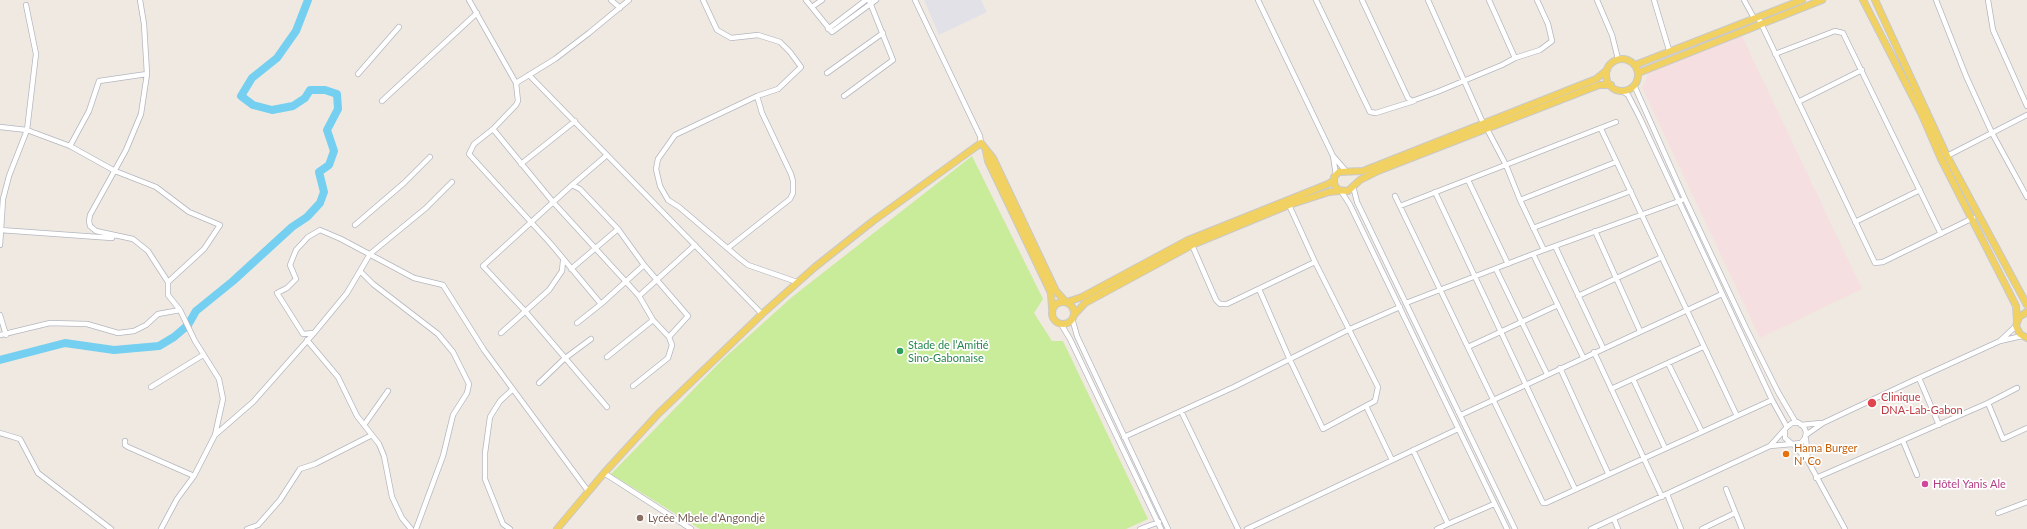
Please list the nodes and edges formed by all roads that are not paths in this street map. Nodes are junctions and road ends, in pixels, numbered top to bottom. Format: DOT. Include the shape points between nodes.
graph roads {
  1 [pos="140,0"];
  2 [pos="469,0"];
  3 [pos="611,0"];
  4 [pos="629,0"];
  5 [pos="703,0"];
  6 [pos="806,0"];
  7 [pos="822,0"];
  8 [pos="866,0"];
  9 [pos="876,0"];
  10 [pos="915,0"];
  11 [pos="1258,0"];
  12 [pos="1316,0"];
  13 [pos="1362,0"];
  14 [pos="1428,0"];
  15 [pos="1489,0"];
  16 [pos="1537,0"];
  17 [pos="1597,0"];
  18 [pos="1654,0"];
  19 [pos="1744,0"];
  20 [pos="1802,0"];
  21 [pos="1822,0"];
  22 [pos="1863,0"];
  23 [pos="1874,0"];
  24 [pos="1936,0"];
  25 [pos="1988,0"];
  26 [pos="870,2"];
  27 [pos="26,6"];
  28 [pos="812,7"];
  29 [pos="620,8"];
  30 [pos="478,13"];
  31 [pos="1756,17"];
  32 [pos="1761,24"];
  33 [pos="399,27"];
  34 [pos="828,29"];
  35 [pos="883,33"];
  36 [pos="1669,50"];
  37 [pos="1775,54"];
  38 [pos="1515,58"];
  39 [pos="1618,59"];
  40 [pos="1635,65"];
  41 [pos="1607,70"];
  42 [pos="1862,70"];
  43 [pos="1638,73"];
  44 [pos="147,74"];
  45 [pos="358,74"];
  46 [pos="827,74"];
  47 [pos="529,75"];
  48 [pos="1465,80"];
  49 [pos="516,83"];
  50 [pos="1611,85"];
  51 [pos="1634,85"];
  52 [pos="1622,91"];
  53 [pos="757,96"];
  54 [pos="844,96"];
  55 [pos="1418,100"];
  56 [pos="382,101"];
  57 [pos="1798,102"];
  58 [pos="2027,106"];
  59 [pos="2027,115"];
  60 [pos="575,121"];
  61 [pos="1616,122"];
  62 [pos="1485,126"];
  63 [pos="0,127"];
  64 [pos="493,129"];
  65 [pos="1601,129"];
  66 [pos="27,130"];
  67 [pos="1992,133"];
  68 [pos="981,143"];
  69 [pos="70,146"];
  70 [pos="985,149"];
  71 [pos="607,155"];
  72 [pos="1334,156"];
  73 [pos="1947,156"];
  74 [pos="430,157"];
  75 [pos="1616,162"];
  76 [pos="521,164"];
  77 [pos="1506,165"];
  78 [pos="115,171"];
  79 [pos="1347,172"];
  80 [pos="1335,177"];
  81 [pos="1468,180"];
  82 [pos="452,182"];
  83 [pos="572,185"];
  84 [pos="1353,186"];
  85 [pos="1920,190"];
  86 [pos="1340,191"];
  87 [pos="1630,191"];
  88 [pos="1435,192"];
  89 [pos="1395,196"];
  90 [pos="2027,197"];
  91 [pos="1685,199"];
  92 [pos="1520,200"];
  93 [pos="1679,201"];
  94 [pos="553,202"];
  95 [pos="1289,205"];
  96 [pos="1400,206"];
  97 [pos="1641,214"];
  98 [pos="1973,218"];
  99 [pos="531,222"];
  100 [pos="1855,222"];
  101 [pos="355,225"];
  102 [pos="1533,228"];
  103 [pos="618,229"];
  104 [pos="0,230"];
  105 [pos="1595,231"];
  106 [pos="1941,234"];
  107 [pos="133,239"];
  108 [pos="0,245"];
  109 [pos="695,245"];
  110 [pos="1192,245"];
  111 [pos="1555,246"];
  112 [pos="595,248"];
  113 [pos="728,248"];
  114 [pos="1544,250"];
  115 [pos="370,254"];
  116 [pos="1533,254"];
  117 [pos="1662,257"];
  118 [pos="563,261"];
  119 [pos="1315,262"];
  120 [pos="1508,264"];
  121 [pos="644,265"];
  122 [pos="1496,269"];
  123 [pos="571,270"];
  124 [pos="360,271"];
  125 [pos="1474,277"];
  126 [pos="1616,278"];
  127 [pos="626,281"];
  128 [pos="658,281"];
  129 [pos="168,282"];
  130 [pos="797,282"];
  131 [pos="1258,289"];
  132 [pos="1441,291"];
  133 [pos="1722,294"];
  134 [pos="639,296"];
  135 [pos="1578,296"];
  136 [pos="1066,302"];
  137 [pos="1406,303"];
  138 [pos="602,304"];
  139 [pos="1558,306"];
  140 [pos="2027,306"];
  141 [pos="1400,307"];
  142 [pos="1052,308"];
  143 [pos="180,310"];
  144 [pos="1686,310"];
  145 [pos="525,312"];
  146 [pos="2027,312"];
  147 [pos="762,314"];
  148 [pos="0,316"];
  149 [pos="1073,316"];
  150 [pos="653,320"];
  151 [pos="1521,322"];
  152 [pos="577,323"];
  153 [pos="1061,324"];
  154 [pos="2017,324"];
  155 [pos="1350,329"];
  156 [pos="1640,331"];
  157 [pos="1500,332"];
  158 [pos="314,333"];
  159 [pos="501,333"];
  160 [pos="0,335"];
  161 [pos="6,335"];
  162 [pos="2024,337"];
  163 [pos="669,338"];
  164 [pos="591,339"];
  165 [pos="307,340"];
  166 [pos="2000,341"];
  167 [pos="1468,347"];
  168 [pos="1703,347"];
  169 [pos="1603,348"];
  170 [pos="1594,352"];
  171 [pos="203,355"];
  172 [pos="607,356"];
  173 [pos="1583,357"];
  174 [pos="564,359"];
  175 [pos="1290,360"];
  176 [pos="1668,363"];
  177 [pos="1560,368"];
  178 [pos="1546,374"];
  179 [pos="1919,378"];
  180 [pos="1633,379"];
  181 [pos="539,383"];
  182 [pos="1526,384"];
  183 [pos="633,386"];
  184 [pos="151,387"];
  185 [pos="2017,388"];
  186 [pos="513,389"];
  187 [pos="1611,389"];
  188 [pos="388,391"];
  189 [pos="1493,399"];
  190 [pos="1772,400"];
  191 [pos="1988,403"];
  192 [pos="1366,406"];
  193 [pos="607,407"];
  194 [pos="1181,411"];
  195 [pos="1460,415"];
  196 [pos="1737,416"];
  197 [pos="1823,422"];
  198 [pos="1800,424"];
  199 [pos="364,425"];
  200 [pos="1939,425"];
  201 [pos="1786,428"];
  202 [pos="2027,428"];
  203 [pos="1458,429"];
  204 [pos="1702,432"];
  205 [pos="0,433"];
  206 [pos="372,434"];
  207 [pos="215,435"];
  208 [pos="1806,437"];
  209 [pos="1124,438"];
  210 [pos="125,441"];
  211 [pos="1902,441"];
  212 [pos="1793,445"];
  213 [pos="1770,446"];
  214 [pos="1665,448"];
  215 [pos="1413,450"];
  216 [pos="1643,458"];
  217 [pos="1392,460"];
  218 [pos="1808,461"];
  219 [pos="604,473"];
  220 [pos="1608,473"];
  221 [pos="1917,475"];
  222 [pos="194,476"];
  223 [pos="1816,478"];
  224 [pos="1726,488"];
  225 [pos="1575,489"];
  226 [pos="588,491"];
  227 [pos="1664,496"];
  228 [pos="2027,502"];
  229 [pos="1494,504"];
  230 [pos="1735,513"];
  231 [pos="1998,514"];
  232 [pos="1614,519"];
  233 [pos="1163,520"];
  234 [pos="1157,522"];
  235 [pos="1448,524"];
  236 [pos="111,529"];
  237 [pos="161,529"];
  238 [pos="247,529"];
  239 [pos="411,529"];
  240 [pos="416,529"];
  241 [pos="510,529"];
  242 [pos="557,529"];
  243 [pos="691,529"];
  244 [pos="1140,529"];
  245 [pos="1161,529"];
  246 [pos="1168,529"];
  247 [pos="1238,529"];
  248 [pos="1247,529"];
  249 [pos="1437,529"];
  250 [pos="1506,529"];
  251 [pos="1515,529"];
  252 [pos="1591,529"];
  253 [pos="1618,529"];
  254 [pos="1681,529"];
  255 [pos="1702,529"];
  256 [pos="1742,529"];
  257 [pos="1845,529"];
  1 -- 44 [label="street"];
  2 -- 30 [label="street"];
  3 -- 29 [label="street"];
  4 -- 29 [label="street"];
  5 -- 53 [label="street" via="717,30 731,38 758,35 780,42 800,67 778,89"];
  6 -- 28 [label="street"];
  7 -- 28 [label="street"];
  8 -- 34 [label="street"];
  9 -- 26 [label="street"];
  10 -- 68 [label="street" via="980,136"];
  11 -- 72 [label="street"];
  12 -- 55 [label="street" via="1370,112 1376,113"];
  13 -- 55 [label="street" via="1408,98"];
  14 -- 48 [label="street"];
  15 -- 38 [label="street"];
  16 -- 38 [label="street" via="1548,24 1552,41 1540,50"];
  17 -- 39 [label="street" via="1612,35"];
  18 -- 36 [label="street"];
  19 -- 31 [label="street"];
  20 -- 31 [label="main road"];
  21 -- 32 [label="main road"];
  22 -- 98 [label="main road"];
  23 -- 73 [label="main road"];
  24 -- 67 [label="street"];
  25 -- 58 [label="street" via="1993,30"];
  26 -- 34 [label="street" via="832,32"];
  26 -- 35 [label="street"];
  27 -- 66 [label="street" via="36,54"];
  28 -- 34 [label="street"];
  29 -- 47 [label="street" via="560,55"];
  30 -- 49 [label="street"];
  30 -- 56 [label="street"];
  31 -- 32 [label="street"];
  31 -- 36 [label="main road"];
  32 -- 37 [label="street"];
  32 -- 43 [label="main road"];
  33 -- 45 [label="street"];
  35 -- 46 [label="street"];
  35 -- 54 [label="street" via="893,60"];
  36 -- 40 [label="main road"];
  37 -- 42 [label="street" via="1840,31"];
  37 -- 57 [label="street"];
  38 -- 48 [label="street"];
  39 -- 40 [label="main road" via="1627,60"];
  39 -- 41 [label="main road" via="1610,64"];
  40 -- 43 [label="main road"];
  41 -- 50 [label="main road" via="1607,79"];
  41 -- 62 [label="main road" via="1596,79"];
  42 -- 57 [label="street"];
  42 -- 85 [label="street"];
  43 -- 51 [label="main road"];
  44 -- 69 [label="street" via="99,82 89,110"];
  44 -- 78 [label="street" via="141,114"];
  47 -- 49 [label="street"];
  47 -- 60 [label="street"];
  48 -- 55 [label="street"];
  48 -- 62 [label="street"];
  49 -- 64 [label="street" via="516,105"];
  50 -- 52 [label="main road"];
  50 -- 62 [label="main road" via="1599,85"];
  51 -- 52 [label="main road"];
  51 -- 91 [label="street"];
  52 -- 93 [label="street" via="1628,95 1636,109"];
  53 -- 113 [label="street" via="762,113 791,174 793,193 790,199"];
  53 -- 113 [label="street" via="675,135 658,159 656,169 668,200"];
  57 -- 100 [label="street"];
  59 -- 67 [label="street"];
  60 -- 71 [label="street"];
  60 -- 76 [label="street"];
  61 -- 65 [label="street"];
  62 -- 77 [label="street"];
  62 -- 79 [label="main road" via="1363,171"];
  62 -- 84 [label="main road" via="1378,172"];
  63 -- 66 [label="street"];
  64 -- 76 [label="street"];
  64 -- 99 [label="street" via="474,144 469,154"];
  65 -- 75 [label="street"];
  65 -- 77 [label="street"];
  66 -- 69 [label="street"];
  66 -- 104 [label="street" via="9,176 3,199"];
  67 -- 73 [label="street"];
  67 -- 90 [label="street"];
  68 -- 70 [label="main road"];
  68 -- 130 [label="main road" via="884,213"];
  69 -- 78 [label="street"];
  70 -- 136 [label="main road" via="993,158 1056,291"];
  70 -- 142 [label="main road" via="988,161 1051,293"];
  71 -- 83 [label="street"];
  71 -- 109 [label="street"];
  72 -- 79 [label="street"];
  72 -- 80 [label="street"];
  73 -- 140 [label="main road"];
  74 -- 101 [label="street"];
  75 -- 87 [label="street"];
  75 -- 92 [label="street"];
  76 -- 94 [label="street"];
  77 -- 81 [label="street"];
  77 -- 92 [label="street"];
  78 -- 107 [label="street" via="90,215 90,226 103,234"];
  78 -- 129 [label="street" via="156,187 189,212 220,225 204,249"];
  79 -- 80 [label="main road"];
  79 -- 84 [label="main road" via="1353,177"];
  80 -- 86 [label="main road" via="1335,188"];
  80 -- 136 [label="main road" via="1328,184 1188,240 1082,297"];
  81 -- 88 [label="street"];
  81 -- 120 [label="street"];
  82 -- 115 [label="street" via="426,208"];
  83 -- 94 [label="street"];
  83 -- 103 [label="street" via="580,189"];
  84 -- 86 [label="main road" via="1348,191"];
  84 -- 137 [label="street" via="1357,202"];
  85 -- 100 [label="street"];
  85 -- 106 [label="street"];
  86 -- 95 [label="main road"];
  86 -- 141 [label="street" via="1350,205"];
  87 -- 97 [label="street"];
  87 -- 102 [label="street"];
  88 -- 96 [label="street"];
  88 -- 125 [label="street"];
  89 -- 96 [label="street"];
  91 -- 93 [label="street"];
  91 -- 198 [label="street" via="1778,392"];
  92 -- 102 [label="street"];
  93 -- 97 [label="street"];
  93 -- 133 [label="street"];
  94 -- 99 [label="street"];
  94 -- 112 [label="street"];
  95 -- 110 [label="main road"];
  95 -- 119 [label="street"];
  96 -- 132 [label="street"];
  97 -- 105 [label="street"];
  97 -- 117 [label="street"];
  98 -- 106 [label="street"];
  98 -- 154 [label="main road" via="2016,306"];
  99 -- 118 [label="street"];
  99 -- 145 [label="street" via="482,266"];
  100 -- 106 [label="street" via="1872,259 1878,264"];
  102 -- 114 [label="street"];
  103 -- 112 [label="street"];
  103 -- 121 [label="street"];
  104 -- 107 [label="street"];
  104 -- 108 [label="street"];
  105 -- 111 [label="street"];
  105 -- 126 [label="street"];
  107 -- 129 [label="street" via="148,251"];
  109 -- 128 [label="street"];
  109 -- 147 [label="street"];
  110 -- 131 [label="street" via="1220,304 1227,304"];
  110 -- 149 [label="main road" via="1085,304"];
  111 -- 114 [label="street"];
  111 -- 135 [label="street"];
  112 -- 123 [label="street"];
  112 -- 127 [label="street"];
  113 -- 130 [label="street" via="748,265"];
  114 -- 116 [label="street"];
  115 -- 124 [label="street"];
  115 -- 158 [label="street" via="320,230 308,237 296,250 290,265 296,280 277,293 303,334"];
  115 -- 186 [label="street" via="414,278 443,285 484,350"];
  116 -- 120 [label="street"];
  116 -- 139 [label="street"];
  117 -- 126 [label="street"];
  117 -- 144 [label="street"];
  118 -- 123 [label="street"];
  118 -- 145 [label="street" via="562,271 554,285"];
  119 -- 131 [label="street"];
  119 -- 155 [label="street"];
  120 -- 122 [label="street"];
  121 -- 127 [label="street"];
  121 -- 128 [label="street"];
  122 -- 125 [label="street"];
  122 -- 151 [label="street"];
  123 -- 138 [label="street"];
  124 -- 158 [label="street" via="347,293"];
  124 -- 240 [label="street" via="445,342 469,384 467,393 453,415 442,456"];
  125 -- 132 [label="street"];
  125 -- 157 [label="street"];
  126 -- 135 [label="street"];
  126 -- 156 [label="street"];
  127 -- 134 [label="street"];
  127 -- 138 [label="street"];
  128 -- 134 [label="street"];
  128 -- 163 [label="street" via="688,316"];
  129 -- 143 [label="street" via="168,295"];
  130 -- 147 [label="main road"];
  131 -- 175 [label="street"];
  132 -- 137 [label="street"];
  132 -- 167 [label="street"];
  133 -- 144 [label="street"];
  133 -- 190 [label="street"];
  134 -- 150 [label="street"];
  135 -- 169 [label="street"];
  136 -- 142 [label="main road" via="1058,302"];
  136 -- 149 [label="main road" via="1073,308"];
  137 -- 195 [label="street"];
  138 -- 152 [label="street"];
  139 -- 151 [label="street"];
  139 -- 173 [label="street"];
  141 -- 155 [label="street"];
  141 -- 203 [label="street"];
  142 -- 153 [label="main road" via="1052,318"];
  143 -- 161 [label="street" via="158,314 146,325 134,331 118,333 87,324 50,323"];
  143 -- 171 [label="street"];
  144 -- 156 [label="street"];
  144 -- 168 [label="street"];
  145 -- 159 [label="street"];
  145 -- 174 [label="street"];
  146 -- 154 [label="main road" via="2020,316"];
  147 -- 219 [label="main road" via="669,404"];
  148 -- 161 [label="street"];
  149 -- 153 [label="main road" via="1068,323"];
  149 -- 209 [label="street" via="1077,336"];
  150 -- 163 [label="street"];
  150 -- 172 [label="street"];
  151 -- 157 [label="street"];
  151 -- 178 [label="street"];
  153 -- 234 [label="street"];
  154 -- 162 [label="main road"];
  154 -- 166 [label="street"];
  155 -- 175 [label="street"];
  155 -- 192 [label="street" via="1378,387 1375,401"];
  156 -- 169 [label="street"];
  157 -- 167 [label="street"];
  157 -- 182 [label="street"];
  158 -- 165 [label="street"];
  160 -- 161 [label="street"];
  162 -- 166 [label="street"];
  163 -- 183 [label="street" via="672,345 668,358"];
  164 -- 174 [label="street"];
  165 -- 199 [label="street" via="338,377 352,408"];
  165 -- 207 [label="street" via="253,402"];
  166 -- 179 [label="street"];
  167 -- 189 [label="street"];
  168 -- 176 [label="street"];
  168 -- 196 [label="street"];
  169 -- 170 [label="street"];
  170 -- 173 [label="street"];
  170 -- 187 [label="street"];
  171 -- 184 [label="street"];
  171 -- 207 [label="street" via="219,379 222,395"];
  173 -- 177 [label="street"];
  174 -- 181 [label="street"];
  174 -- 193 [label="street"];
  175 -- 192 [label="street" via="1323,429"];
  175 -- 194 [label="street"];
  176 -- 180 [label="street"];
  176 -- 204 [label="street"];
  177 -- 178 [label="street"];
  177 -- 220 [label="street"];
  178 -- 182 [label="street"];
  179 -- 197 [label="street"];
  179 -- 200 [label="street"];
  180 -- 187 [label="street"];
  180 -- 214 [label="street"];
  182 -- 189 [label="street"];
  182 -- 225 [label="street"];
  185 -- 191 [label="street"];
  186 -- 226 [label="street"];
  186 -- 241 [label="street" via="490,417 485,453 485,479 503,524"];
  187 -- 216 [label="street"];
  188 -- 199 [label="street"];
  189 -- 195 [label="street"];
  189 -- 225 [label="street" via="1543,503"];
  190 -- 196 [label="street"];
  190 -- 201 [label="street"];
  191 -- 200 [label="street"];
  191 -- 202 [label="street" via="2003,439"];
  192 -- 217 [label="street"];
  194 -- 209 [label="street"];
  194 -- 247 [label="street"];
  195 -- 251 [label="street"];
  196 -- 204 [label="street"];
  197 -- 198 [label="street"];
  197 -- 208 [label="street"];
  198 -- 201 [label="street" via="1792,423"];
  198 -- 208 [label="street" via="1806,430"];
  199 -- 206 [label="street"];
  200 -- 211 [label="street"];
  201 -- 212 [label="street" via="1785,438"];
  201 -- 213 [label="street"];
  203 -- 215 [label="street"];
  203 -- 229 [label="street"];
  204 -- 214 [label="street"];
  205 -- 236 [label="street" via="20,438 38,473"];
  206 -- 238 [label="street" via="315,464 300,469 280,500 258,525"];
  206 -- 239 [label="street" via="383,451 395,504"];
  207 -- 222 [label="street"];
  208 -- 212 [label="street" via="1801,443"];
  208 -- 218 [label="street"];
  209 -- 233 [label="street"];
  210 -- 222 [label="street" via="128,447"];
  211 -- 221 [label="street"];
  211 -- 223 [label="street"];
  212 -- 213 [label="street"];
  212 -- 218 [label="street"];
  213 -- 227 [label="street"];
  214 -- 216 [label="street"];
  215 -- 217 [label="street"];
  215 -- 235 [label="street"];
  216 -- 220 [label="street"];
  216 -- 227 [label="street"];
  217 -- 248 [label="street"];
  218 -- 223 [label="street"];
  219 -- 226 [label="main road"];
  219 -- 243 [label="street"];
  220 -- 225 [label="street"];
  222 -- 237 [label="street" via="177,499"];
  223 -- 257 [label="street"];
  224 -- 230 [label="street"];
  226 -- 242 [label="main road"];
  227 -- 232 [label="street"];
  227 -- 254 [label="street"];
  228 -- 231 [label="street"];
  229 -- 235 [label="street"];
  229 -- 250 [label="street"];
  230 -- 255 [label="street"];
  230 -- 256 [label="street"];
  232 -- 252 [label="street"];
  232 -- 253 [label="street"];
  233 -- 234 [label="street"];
  233 -- 246 [label="street"];
  234 -- 244 [label="street"];
  234 -- 245 [label="street"];
  235 -- 249 [label="street"];
}
